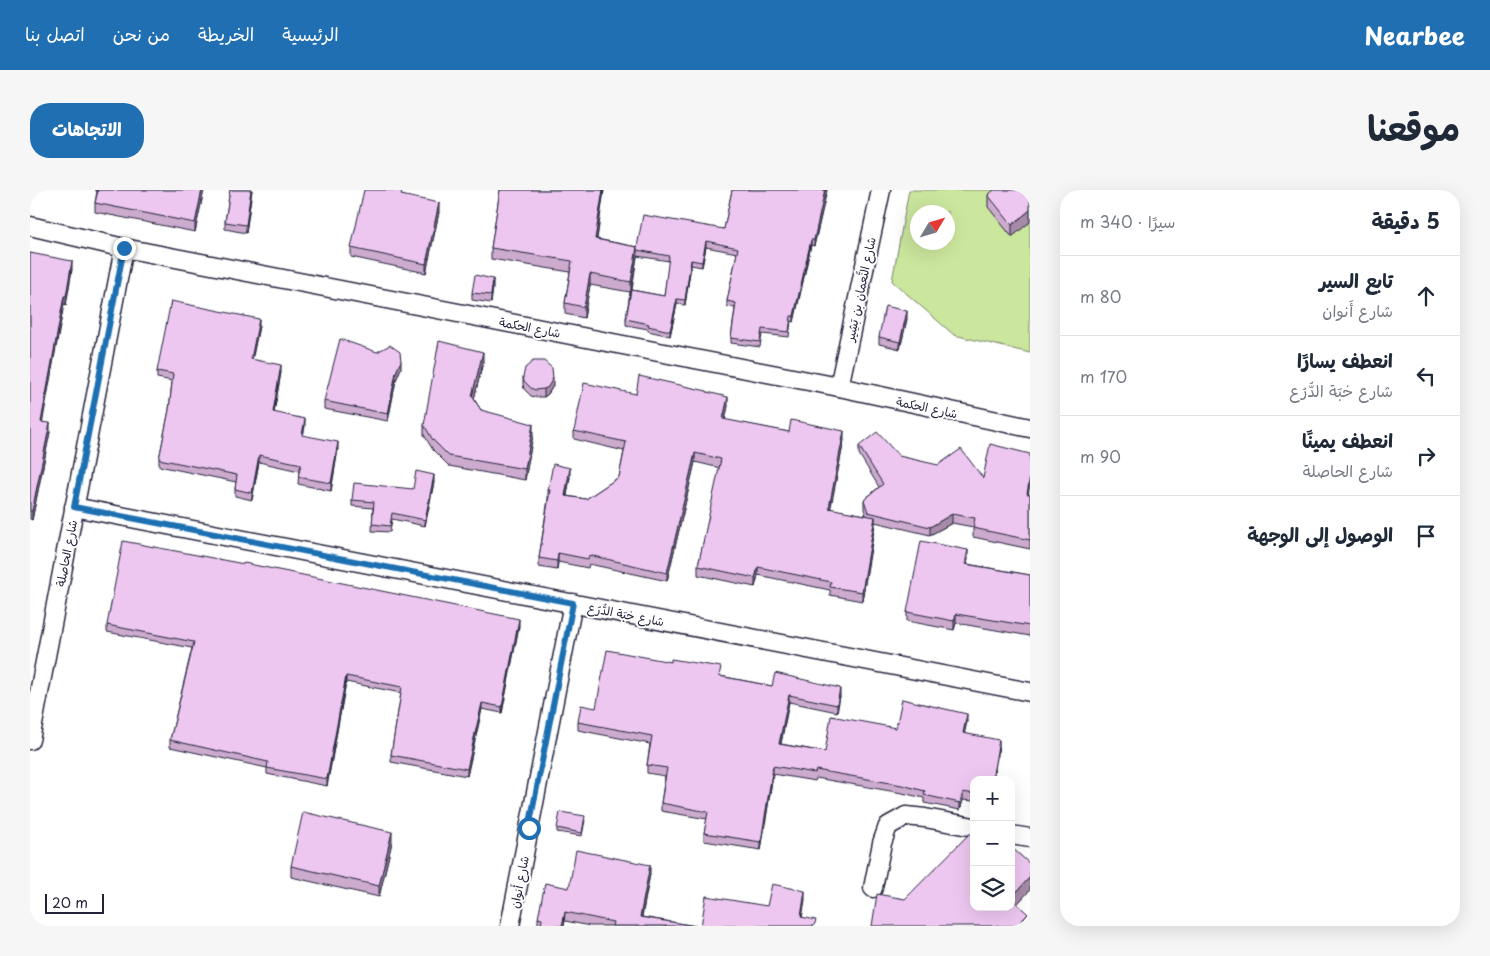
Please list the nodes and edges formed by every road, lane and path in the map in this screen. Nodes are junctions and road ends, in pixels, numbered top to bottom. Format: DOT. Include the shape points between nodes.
graph roads {
  1 [pos="881,190"];
  2 [pos="30,226"];
  3 [pos="124,248"];
  4 [pos="839,387"];
  5 [pos="1030,428"];
  6 [pos="74,507"];
  7 [pos="573,603"];
  8 [pos="1030,692"];
  9 [pos="30,740"];
  10 [pos="970,826"];
  11 [pos="1015,836"];
  12 [pos="1030,838"];
  13 [pos="873,888"];
  14 [pos="510,926"];
  1 -- 4 [label="street, شارع النُّعمان بن بَشِير"];
  2 -- 3 [label="street, شارع الحكمة"];
  3 -- 4 [label="street, شارع الحكمة"];
  3 -- 6 [label="street, شارع الحاصلة"];
  4 -- 5 [label="street, شارع الحكمة"];
  6 -- 7 [label="street, شارع خبَة الدُّرُع"];
  6 -- 9 [label="street, شارع الحاصلة"];
  7 -- 8 [label="street, شارع خبَة الدُّرُع"];
  7 -- 14 [label="street, شارع أَنوان"];
  10 -- 13 [label="street" via="906,816 888,826"];
  11 -- 12 [label="street"];
}
